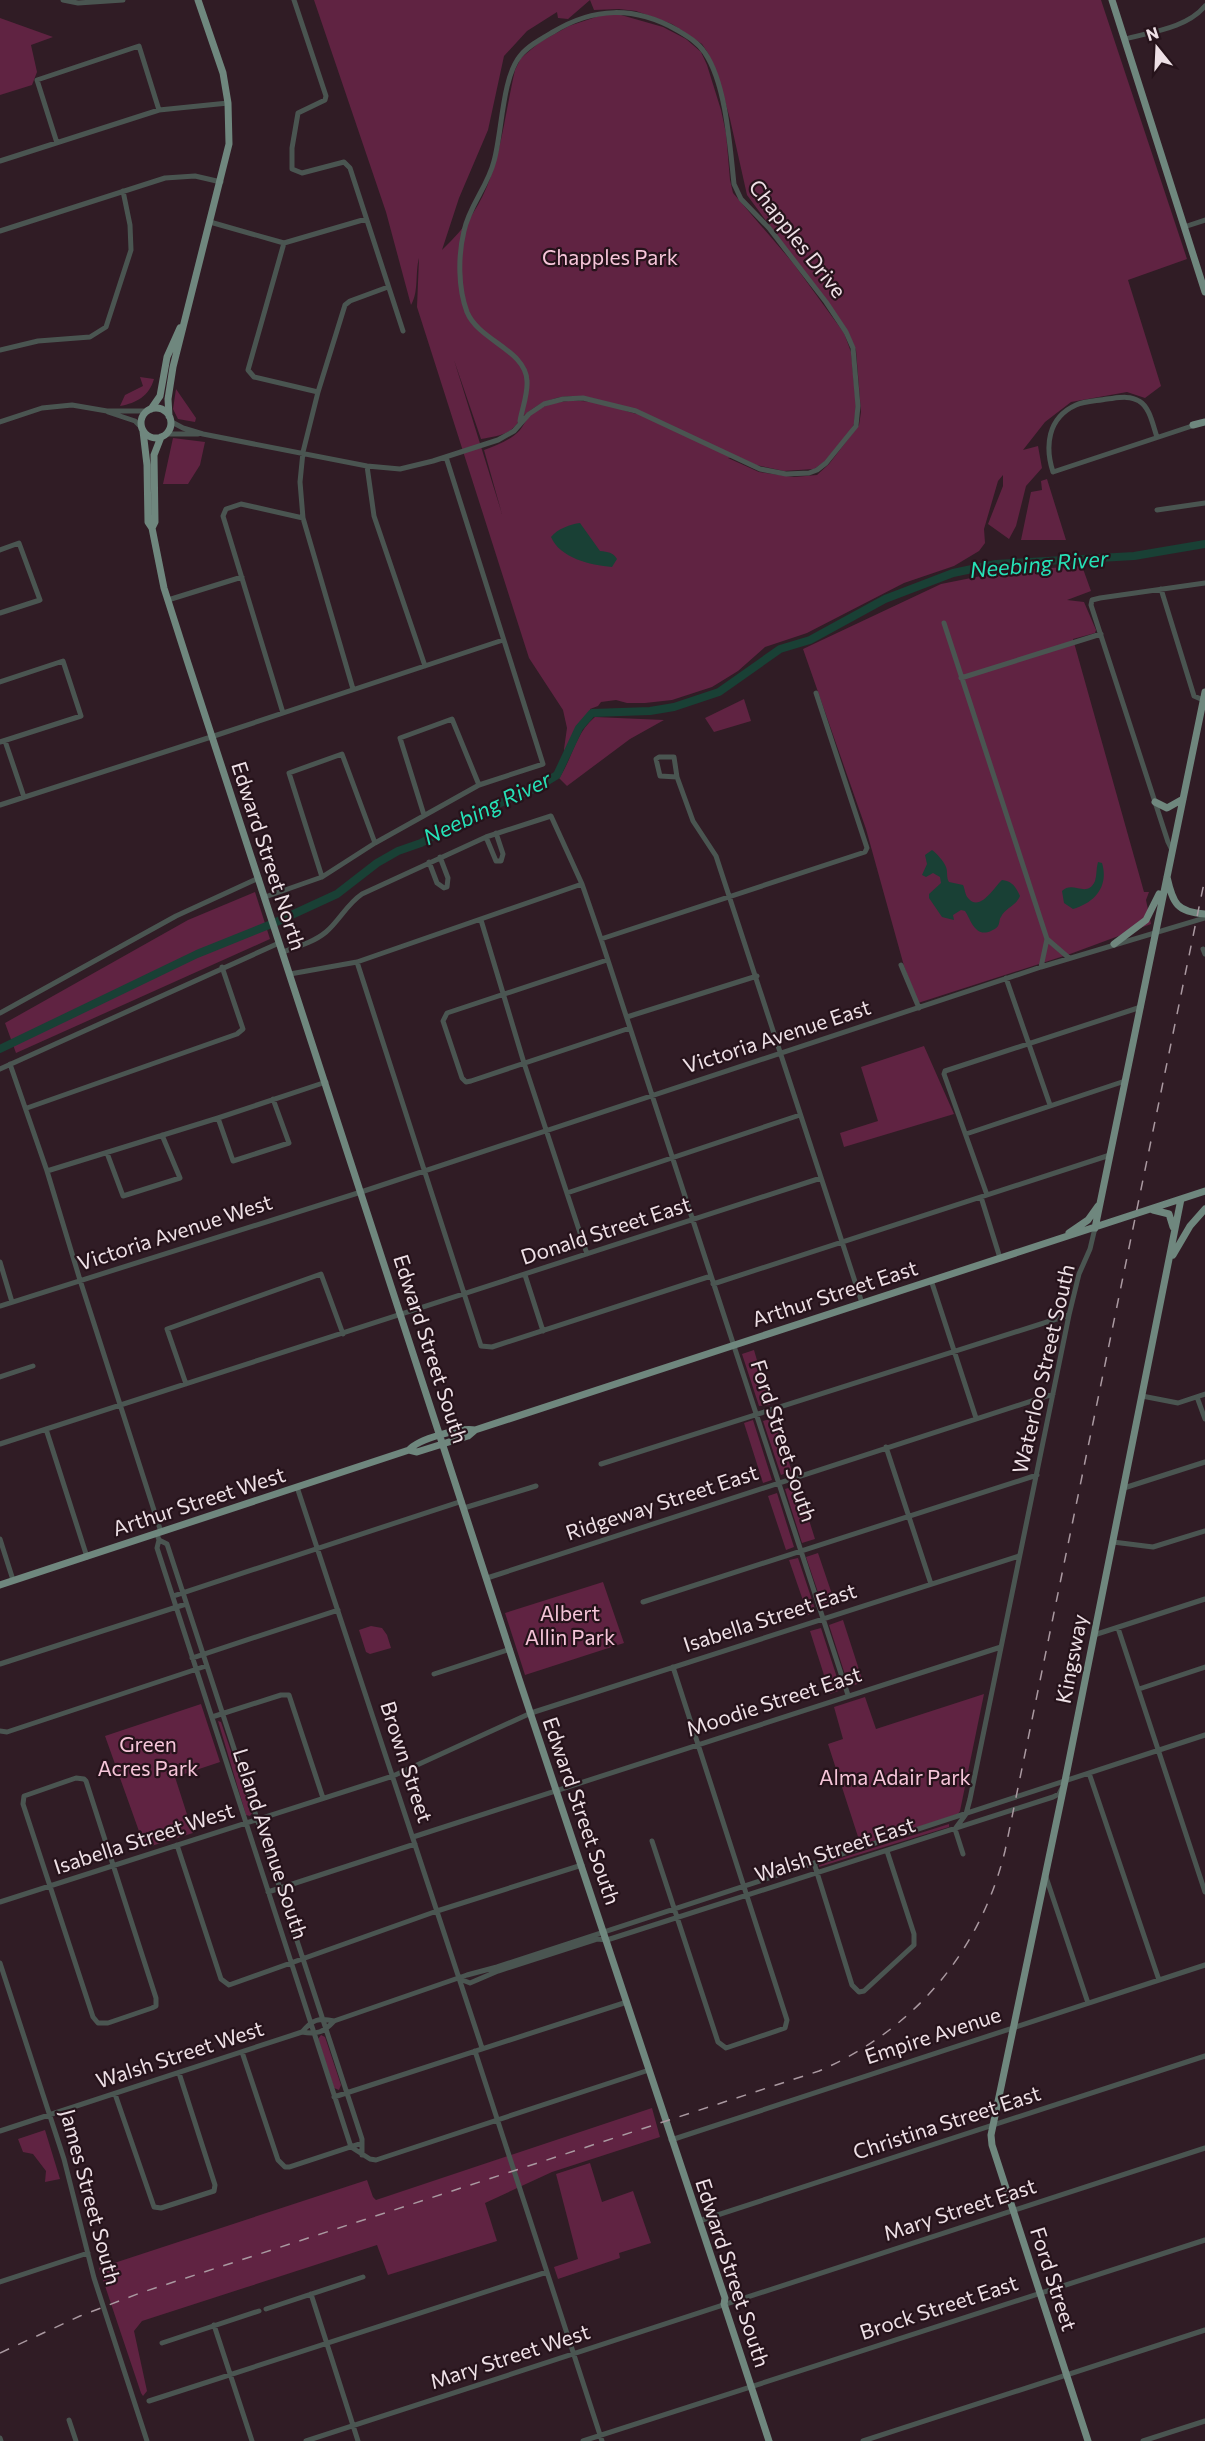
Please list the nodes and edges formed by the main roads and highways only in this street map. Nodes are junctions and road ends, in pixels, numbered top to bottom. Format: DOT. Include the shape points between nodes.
graph roads {
  1 [pos="198,0"];
  2 [pos="1112,0"];
  3 [pos="1205,292"];
  4 [pos="183,323"];
  5 [pos="149,410"];
  6 [pos="170,418"];
  7 [pos="1205,422"];
  8 [pos="1193,425"];
  9 [pos="142,429"];
  10 [pos="164,435"];
  11 [pos="152,528"];
  12 [pos="1204,696"];
  13 [pos="1182,799"];
  14 [pos="1155,802"];
  15 [pos="1167,875"];
  16 [pos="1205,916"];
  17 [pos="1114,944"];
  18 [pos="1205,1191"];
  19 [pos="361,1192"];
  20 [pos="1181,1199"];
  21 [pos="1099,1204"];
  22 [pos="1205,1209"];
  23 [pos="1151,1210"];
  24 [pos="1095,1228"];
  25 [pos="1057,1240"];
  26 [pos="1170,1259"];
  27 [pos="475,1430"];
  28 [pos="440,1436"];
  29 [pos="443,1444"];
  30 [pos="409,1450"];
  31 [pos="0,1585"];
  32 [pos="993,2126"];
  33 [pos="769,2441"];
  34 [pos="1088,2441"];
  1 -- 4 [label="main road" via="223,73 229,144"];
  2 -- 3 [label="main road"];
  4 -- 5 [label="main road" via="167,357 160,396"];
  4 -- 6 [label="main road" via="170,381"];
  5 -- 6 [label="main road" via="161,410"];
  5 -- 9 [label="main road" via="141,418"];
  6 -- 10 [label="main road"];
  7 -- 8 [label="main road"];
  9 -- 10 [label="main road" via="149,437"];
  9 -- 11 [label="main road, Edward Street North" via="148,522"];
  10 -- 11 [label="main road, Edward Street North" via="154,454"];
  11 -- 19 [label="main road, Edward Street North" via="168,600 211,737"];
  12 -- 13 [label="main road"];
  13 -- 14 [label="main road" via="1167,808"];
  13 -- 15 [label="main road"];
  15 -- 16 [label="main road" via="1179,907"];
  15 -- 17 [label="main road" via="1146,920"];
  15 -- 21 [label="main road, Waterloo Street South"];
  18 -- 20 [label="main road, Arthur Street East"];
  19 -- 28 [label="main road, Edward Street South"];
  20 -- 23 [label="main road, Arthur Street East"];
  20 -- 26 [label="main road, Kingsway"];
  21 -- 24 [label="main road, Waterloo Street South"];
  21 -- 25 [label="main road" via="1088,1220"];
  22 -- 26 [label="main road"];
  23 -- 24 [label="main road, Arthur Street East"];
  23 -- 26 [label="main road" via="1169,1214 1174,1224"];
  24 -- 25 [label="main road, Arthur Street East"];
  25 -- 27 [label="main road, Arthur Street East"];
  26 -- 32 [label="main road, Kingsway"];
  27 -- 28 [label="main road, Arthur Street East" via="466,1428"];
  27 -- 29 [label="main road, Arthur Street East"];
  28 -- 29 [label="main road, Edward Street South"];
  28 -- 30 [label="main road, Arthur Street West"];
  29 -- 30 [label="main road, Arthur Street West" via="417,1452"];
  29 -- 33 [label="main road, Edward Street South"];
  30 -- 31 [label="main road, Arthur Street West"];
  32 -- 34 [label="main road, Ford Street" via="992,2145"];
}
